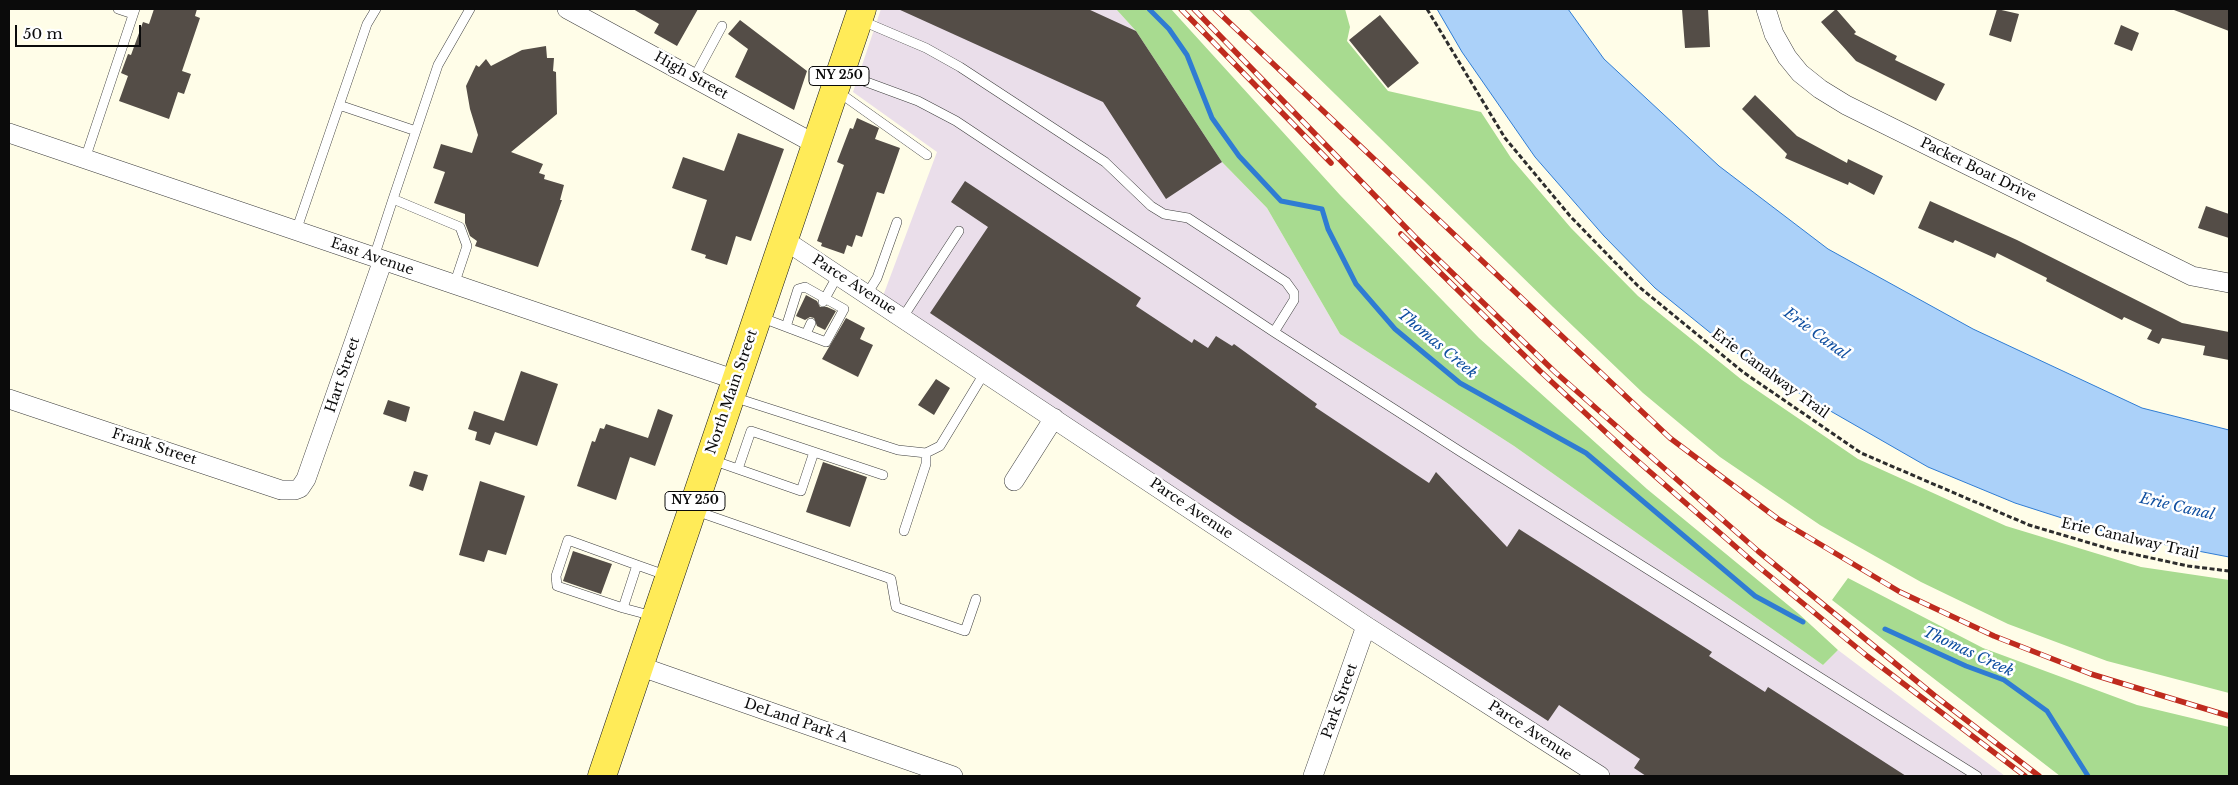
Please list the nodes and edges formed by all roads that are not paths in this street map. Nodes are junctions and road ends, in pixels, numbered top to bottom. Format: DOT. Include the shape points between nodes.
graph roads {
  1 [pos="118,9"];
  2 [pos="376,9"];
  3 [pos="470,9"];
  4 [pos="567,9"];
  5 [pos="1766,9"];
  6 [pos="134,11"];
  7 [pos="860,14"];
  8 [pos="722,26"];
  9 [pos="694,78"];
  10 [pos="837,81"];
  11 [pos="339,105"];
  12 [pos="416,131"];
  13 [pos="10,138"];
  14 [pos="815,144"];
  15 [pos="927,155"];
  16 [pos="85,159"];
  17 [pos="393,200"];
  18 [pos="897,222"];
  19 [pos="296,231"];
  20 [pos="959,231"];
  21 [pos="784,239"];
  22 [pos="378,259"];
  23 [pos="839,275"];
  24 [pos="2229,283"];
  25 [pos="454,284"];
  26 [pos="867,294"];
  27 [pos="824,300"];
  28 [pos="758,316"];
  29 [pos="903,317"];
  30 [pos="811,323"];
  31 [pos="786,326"];
  32 [pos="1274,332"];
  33 [pos="806,334"];
  34 [pos="985,372"];
  35 [pos="733,388"];
  36 [pos="9,399"];
  37 [pos="1054,418"];
  38 [pos="814,452"];
  39 [pos="926,453"];
  40 [pos="709,460"];
  41 [pos="738,469"];
  42 [pos="883,475"];
  43 [pos="1014,481"];
  44 [pos="300,488"];
  45 [pos="692,510"];
  46 [pos="904,531"];
  47 [pos="637,565"];
  48 [pos="670,576"];
  49 [pos="976,599"];
  50 [pos="623,608"];
  51 [pos="656,617"];
  52 [pos="1366,626"];
  53 [pos="639,666"];
  54 [pos="602,776"];
  55 [pos="953,776"];
  56 [pos="1313,776"];
  57 [pos="1600,776"];
  58 [pos="1977,776"];
  1 -- 6 [label="lane"];
  2 -- 11 [label="lane" via="367,24"];
  3 -- 12 [label="lane" via="438,64"];
  4 -- 9 [label="street, High Street"];
  5 -- 24 [label="street, Packet Boat Drive" via="1774,34 1787,57 1820,90 2192,276"];
  6 -- 16 [label="lane"];
  7 -- 10 [label="main road, North Main Street / NY 250"];
  7 -- 32 [label="lane" via="960,67 1105,162 1150,206 1164,214 1188,218 1286,282 1294,293 1294,300"];
  8 -- 9 [label="lane"];
  9 -- 14 [label="street, High Street"];
  10 -- 14 [label="main road, North Main Street / NY 250"];
  10 -- 15 [label="lane"];
  10 -- 32 [label="lane" via="918,101 956,121"];
  11 -- 12 [label="lane"];
  11 -- 19 [label="lane"];
  12 -- 17 [label="lane"];
  13 -- 16 [label="street, East Avenue"];
  14 -- 21 [label="main road, North Main Street / NY 250"];
  16 -- 19 [label="street, East Avenue"];
  17 -- 22 [label="lane"];
  17 -- 25 [label="lane" via="460,227 467,246"];
  18 -- 26 [label="lane" via="877,278"];
  19 -- 22 [label="street, East Avenue"];
  20 -- 29 [label="lane"];
  21 -- 23 [label="street, Parce Avenue"];
  21 -- 28 [label="main road, North Main Street / NY 250"];
  22 -- 25 [label="street, East Avenue"];
  22 -- 44 [label="street, Hart Street" via="306,479"];
  23 -- 26 [label="street, Parce Avenue"];
  23 -- 27 [label="lane"];
  25 -- 35 [label="street, East Avenue"];
  26 -- 29 [label="street, Parce Avenue"];
  27 -- 31 [label="lane" via="805,287 798,289"];
  27 -- 33 [label="lane" via="844,309 840,318 826,342"];
  28 -- 31 [label="lane"];
  28 -- 35 [label="main road, North Main Street / NY 250"];
  29 -- 34 [label="street, Parce Avenue"];
  30 -- 33 [label="lane"];
  31 -- 33 [label="lane"];
  32 -- 58 [label="lane"];
  34 -- 37 [label="street, Parce Avenue"];
  34 -- 39 [label="lane" via="940,446"];
  35 -- 39 [label="lane" via="898,450"];
  35 -- 40 [label="main road, North Main Street / NY 250"];
  36 -- 44 [label="street, Frank Street" via="281,490"];
  37 -- 43 [label="street"];
  37 -- 52 [label="street, Parce Avenue"];
  38 -- 41 [label="lane" via="751,431"];
  38 -- 41 [label="lane" via="800,491"];
  38 -- 42 [label="lane"];
  39 -- 46 [label="lane" via="926,464"];
  40 -- 41 [label="lane"];
  40 -- 45 [label="main road, North Main Street / NY 250"];
  45 -- 48 [label="main road, North Main Street / NY 250"];
  45 -- 49 [label="lane" via="891,578 896,607 965,631"];
  47 -- 48 [label="lane"];
  47 -- 50 [label="lane"];
  47 -- 50 [label="lane" via="568,540 556,576 557,586"];
  48 -- 51 [label="main road, North Main Street / NY 250"];
  50 -- 51 [label="lane"];
  51 -- 53 [label="main road, North Main Street / NY 250"];
  52 -- 56 [label="street, Park Street"];
  52 -- 57 [label="street, Parce Avenue"];
  53 -- 54 [label="main road, North Main Street / NY 250"];
  53 -- 55 [label="street, DeLand Park A"];
}
